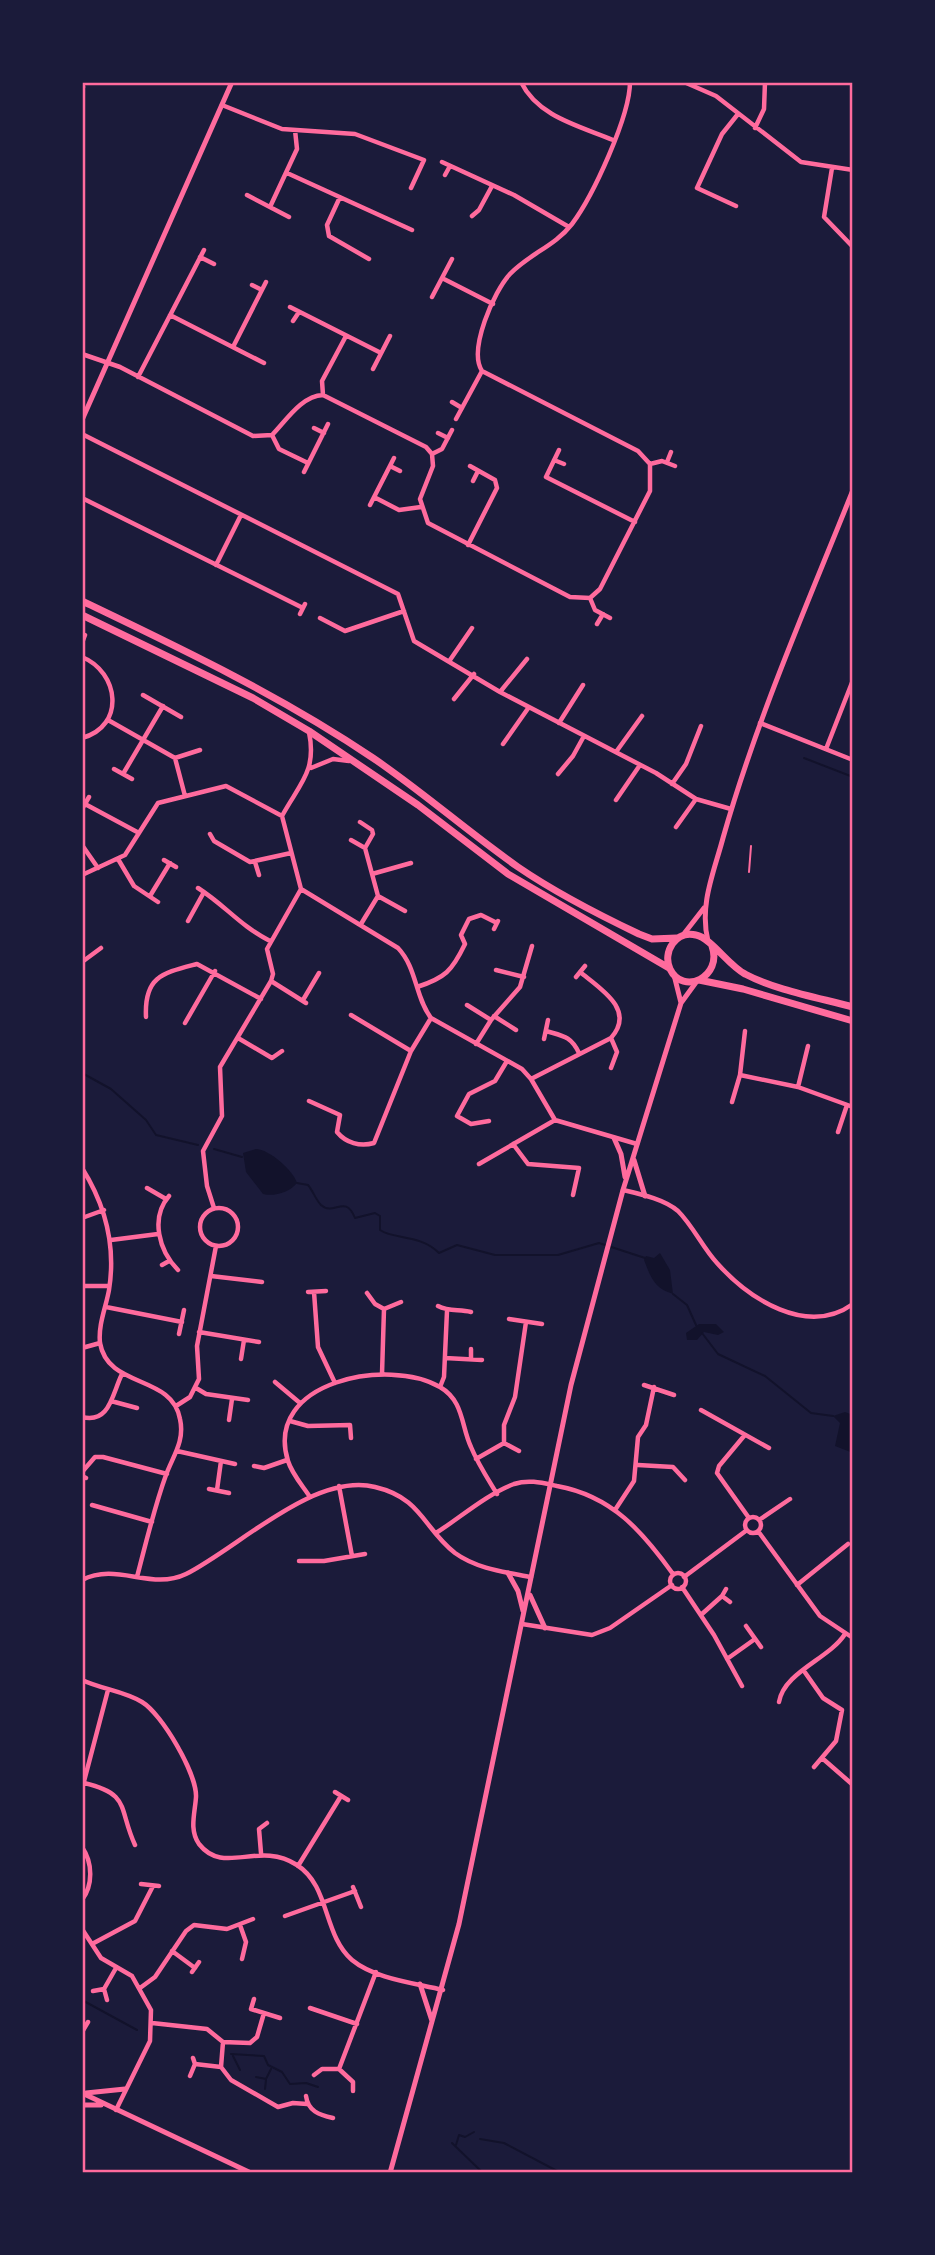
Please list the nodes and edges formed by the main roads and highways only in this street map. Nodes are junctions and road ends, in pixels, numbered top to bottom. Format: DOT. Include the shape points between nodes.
graph roads {
  1 [pos="82,601"];
  2 [pos="85,616"];
  3 [pos="680,937"];
  4 [pos="710,944"];
  5 [pos="669,968"];
  6 [pos="698,980"];
  7 [pos="853,1007"];
  8 [pos="853,1021"];
  1 -- 3 [label="highway" via="286,703 373,758 563,895 652,939"];
  2 -- 5 [label="highway" via="253,698 309,731 508,874"];
  3 -- 4 [label="highway" via="696,935"];
  3 -- 5 [label="highway" via="668,951"];
  4 -- 6 [label="highway" via="714,962"];
  4 -- 7 [label="highway" via="749,976"];
  5 -- 6 [label="highway" via="685,981"];
  6 -- 8 [label="highway"];
}
